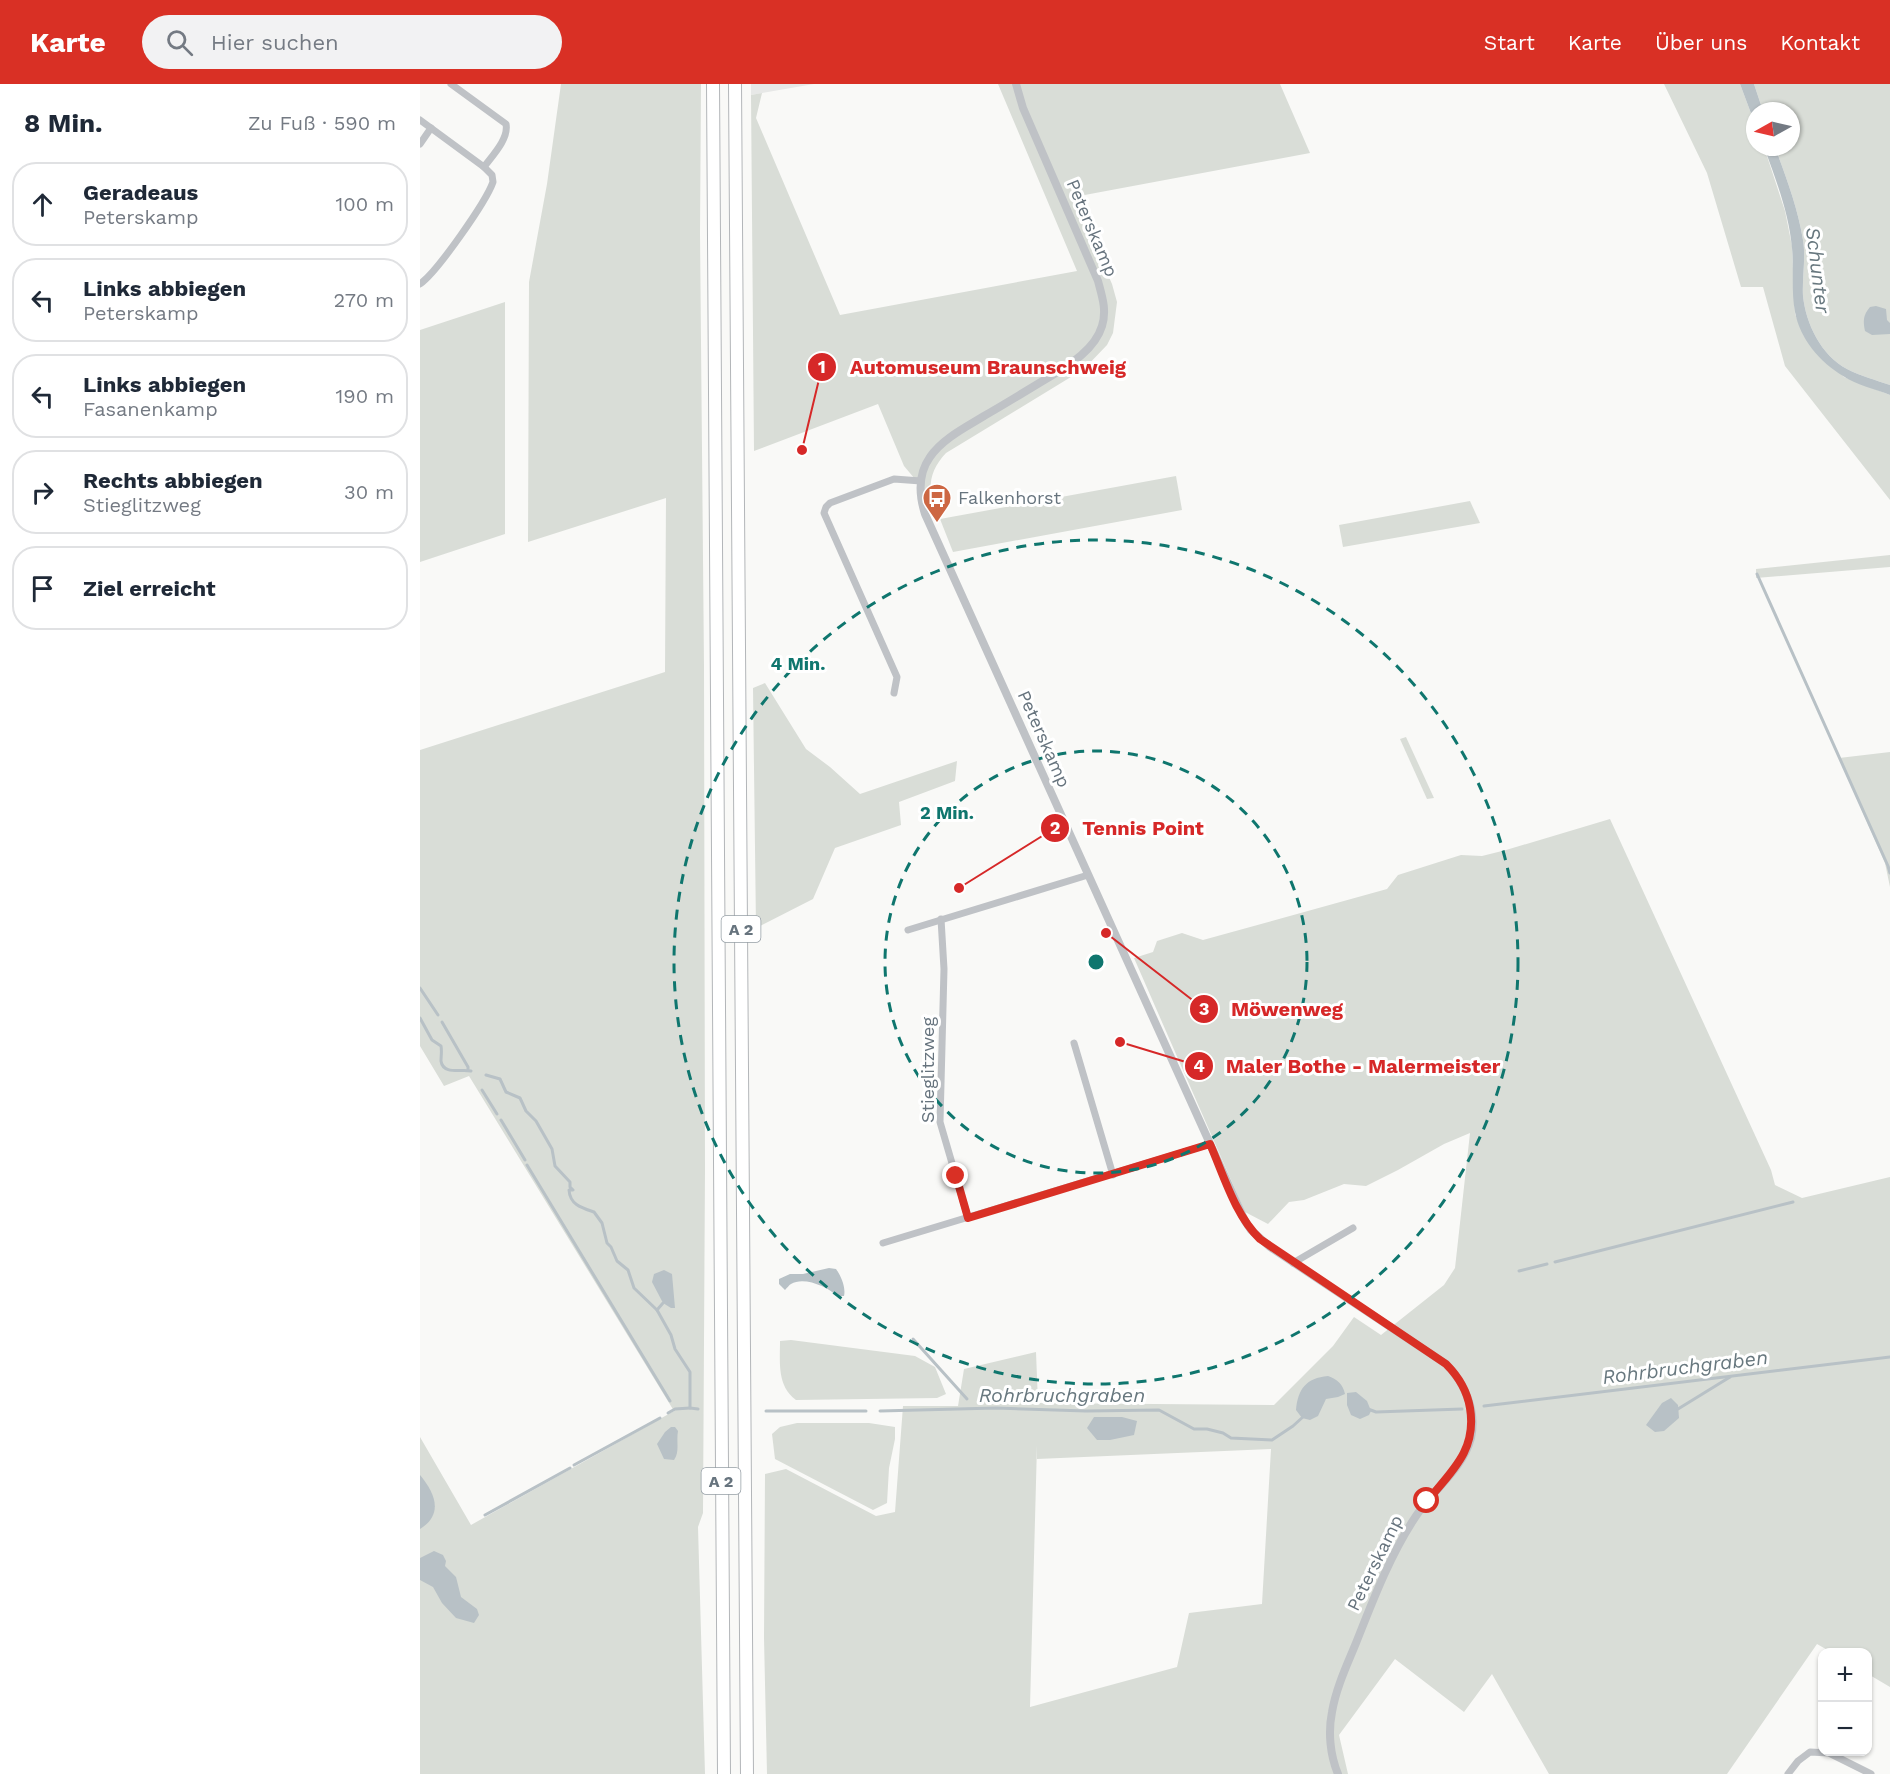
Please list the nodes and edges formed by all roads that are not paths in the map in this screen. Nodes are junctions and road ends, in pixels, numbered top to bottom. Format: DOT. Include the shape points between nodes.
graph roads {
  1 [pos="451,84"];
  2 [pos="713,84"];
  3 [pos="735,84"];
  4 [pos="1016,84"];
  5 [pos="420,120"];
  6 [pos="431,128"];
  7 [pos="420,144"];
  8 [pos="484,167"];
  9 [pos="420,284"];
  10 [pos="921,482"];
  11 [pos="894,693"];
  12 [pos="1088,875"];
  13 [pos="941,920"];
  14 [pos="908,930"];
  15 [pos="1074,1043"];
  16 [pos="1210,1144"];
  17 [pos="1113,1175"];
  18 [pos="968,1218"];
  19 [pos="1353,1228"];
  20 [pos="883,1243"];
  21 [pos="1293,1263"];
  22 [pos="724,1774"];
  23 [pos="747,1774"];
  24 [pos="1338,1774"];
  25 [pos="1788,1774"];
  26 [pos="1871,1774"];
  1 -- 8 [label="street" via="506,124 500,146"];
  2 -- 22 [label="highway, A 2"];
  3 -- 23 [label="highway, A 2"];
  4 -- 10 [label="street, Peterskamp" via="1098,281 1104,304 1103,324 1090,347 1072,362 942,444 927,461"];
  5 -- 6 [label="street"];
  6 -- 7 [label="street"];
  6 -- 8 [label="street"];
  8 -- 9 [label="street" via="492,175 492,186 457,240"];
  10 -- 11 [label="street" via="888,481 830,503 824,513 897,677"];
  10 -- 12 [label="street, Peterskamp" via="922,507 929,524"];
  12 -- 13 [label="street"];
  12 -- 16 [label="street, Peterskamp"];
  13 -- 14 [label="street"];
  13 -- 18 [label="street, Stieglitzweg" via="944,969 940,1122"];
  15 -- 17 [label="street"];
  16 -- 17 [label="street"];
  16 -- 21 [label="street, Peterskamp" via="1251,1230"];
  17 -- 18 [label="street"];
  18 -- 20 [label="street"];
  19 -- 21 [label="street"];
  21 -- 24 [label="street, Peterskamp" via="1446,1364 1463,1385 1472,1416 1471,1437 1464,1454 1407,1530 1338,1687 1330,1736"];
  25 -- 26 [label="street" via="1810,1752 1829,1753"];
}
